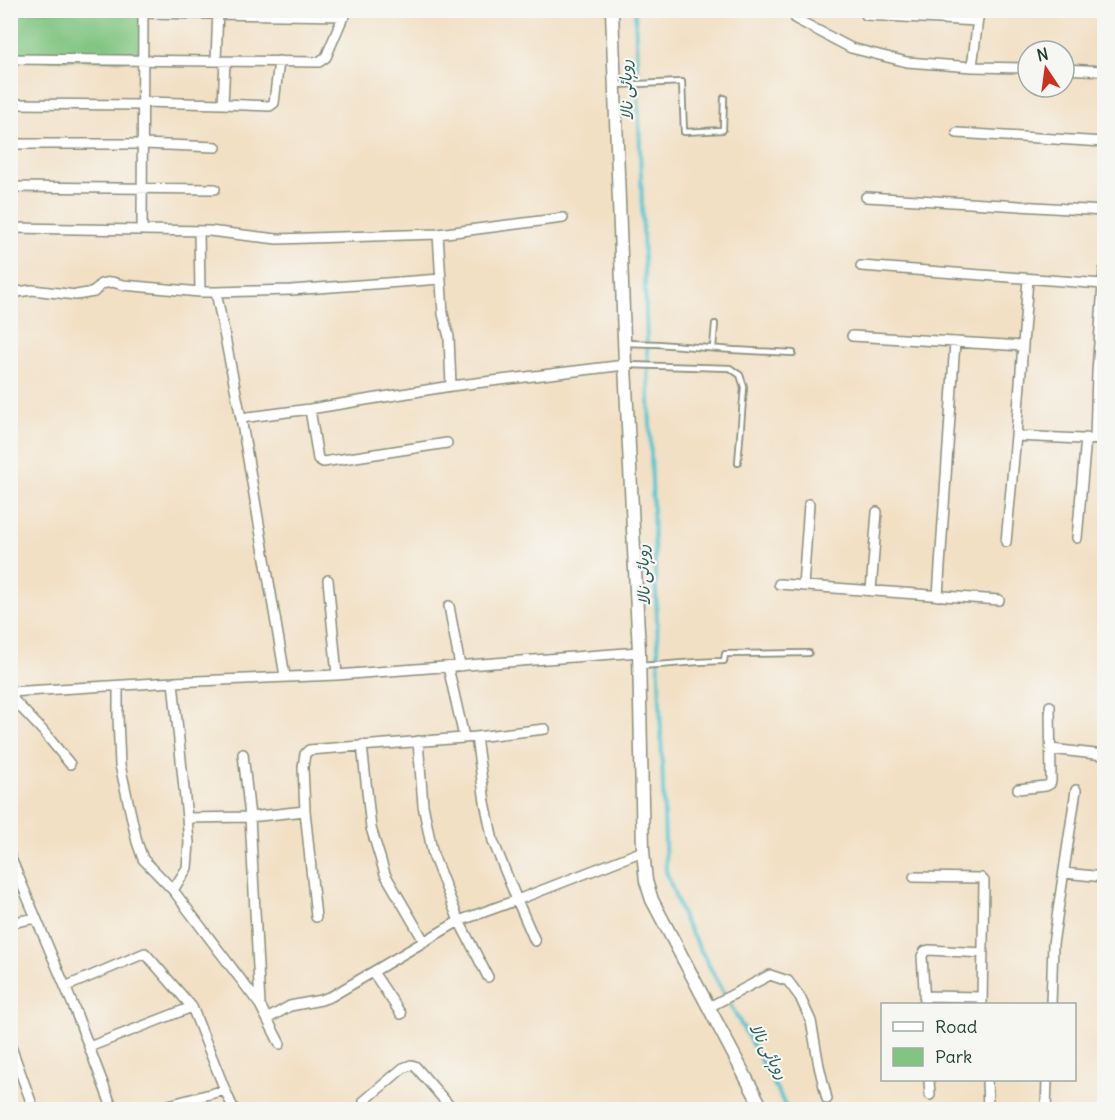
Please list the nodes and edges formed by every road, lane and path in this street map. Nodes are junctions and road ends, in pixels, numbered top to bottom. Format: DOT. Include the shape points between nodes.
graph roads {
  1 [pos="612,10"];
  2 [pos="797,10"];
  3 [pos="979,10"];
  4 [pos="143,12"];
  5 [pos="218,13"];
  6 [pos="346,13"];
  7 [pos="866,15"];
  8 [pos="977,21"];
  9 [pos="10,59"];
  10 [pos="143,60"];
  11 [pos="220,61"];
  12 [pos="279,61"];
  13 [pos="972,66"];
  14 [pos="1016,68"];
  15 [pos="1076,70"];
  16 [pos="1104,71"];
  17 [pos="618,85"];
  18 [pos="724,98"];
  19 [pos="10,104"];
  20 [pos="143,104"];
  21 [pos="224,104"];
  22 [pos="957,133"];
  23 [pos="1104,142"];
  24 [pos="10,144"];
  25 [pos="143,144"];
  26 [pos="216,147"];
  27 [pos="10,187"];
  28 [pos="142,187"];
  29 [pos="215,189"];
  30 [pos="866,197"];
  31 [pos="1104,211"];
  32 [pos="563,218"];
  33 [pos="10,228"];
  34 [pos="142,230"];
  35 [pos="199,231"];
  36 [pos="438,234"];
  37 [pos="861,266"];
  38 [pos="1104,270"];
  39 [pos="441,279"];
  40 [pos="1028,279"];
  41 [pos="1103,284"];
  42 [pos="200,291"];
  43 [pos="216,292"];
  44 [pos="10,293"];
  45 [pos="1103,302"];
  46 [pos="715,324"];
  47 [pos="852,336"];
  48 [pos="955,342"];
  49 [pos="630,343"];
  50 [pos="1023,346"];
  51 [pos="713,348"];
  52 [pos="793,353"];
  53 [pos="625,365"];
  54 [pos="1101,373"];
  55 [pos="451,386"];
  56 [pos="309,409"];
  57 [pos="242,418"];
  58 [pos="1016,435"];
  59 [pos="1095,439"];
  60 [pos="447,443"];
  61 [pos="738,463"];
  62 [pos="810,504"];
  63 [pos="877,512"];
  64 [pos="1077,538"];
  65 [pos="1006,542"];
  66 [pos="328,580"];
  67 [pos="779,584"];
  68 [pos="803,586"];
  69 [pos="871,591"];
  70 [pos="938,596"];
  71 [pos="999,600"];
  72 [pos="449,606"];
  73 [pos="639,652"];
  74 [pos="810,653"];
  75 [pos="460,666"];
  76 [pos="644,666"];
  77 [pos="448,667"];
  78 [pos="337,675"];
  79 [pos="285,676"];
  80 [pos="173,682"];
  81 [pos="118,686"];
  82 [pos="10,694"];
  83 [pos="1050,706"];
  84 [pos="545,729"];
  85 [pos="464,737"];
  86 [pos="476,737"];
  87 [pos="418,741"];
  88 [pos="362,745"];
  89 [pos="1051,749"];
  90 [pos="243,754"];
  91 [pos="1104,755"];
  92 [pos="70,764"];
  93 [pos="1018,789"];
  94 [pos="1076,790"];
  95 [pos="305,811"];
  96 [pos="250,817"];
  97 [pos="187,818"];
  98 [pos="643,851"];
  99 [pos="10,856"];
  100 [pos="1064,873"];
  101 [pos="914,877"];
  102 [pos="1104,877"];
  103 [pos="173,890"];
  104 [pos="516,900"];
  105 [pos="316,917"];
  106 [pos="36,918"];
  107 [pos="459,921"];
  108 [pos="10,922"];
  109 [pos="424,941"];
  110 [pos="535,941"];
  111 [pos="983,953"];
  112 [pos="373,972"];
  113 [pos="488,977"];
  114 [pos="65,987"];
  115 [pos="924,1000"];
  116 [pos="982,1001"];
  117 [pos="1051,1003"];
  118 [pos="260,1005"];
  119 [pos="712,1005"];
  120 [pos="192,1007"];
  121 [pos="401,1014"];
  122 [pos="267,1019"];
  123 [pos="280,1044"];
  124 [pos="89,1047"];
  125 [pos="12,1050"];
  126 [pos="929,1081"];
  127 [pos="987,1081"];
  128 [pos="1047,1081"];
  129 [pos="225,1090"];
  130 [pos="930,1095"];
  131 [pos="827,1099"];
  132 [pos="364,1101"];
  133 [pos="34,1110"];
  134 [pos="113,1110"];
  135 [pos="150,1110"];
  136 [pos="234,1110"];
  137 [pos="453,1110"];
  138 [pos="763,1110"];
  139 [pos="988,1110"];
  140 [pos="1046,1110"];
  1 -- 17 [label="street"];
  2 -- 13 [label="street" via="796,19 851,48 907,62"];
  3 -- 8 [label="street"];
  4 -- 5 [label="street"];
  4 -- 10 [label="street"];
  5 -- 6 [label="street"];
  5 -- 11 [label="street"];
  6 -- 12 [label="street" via="323,60"];
  7 -- 8 [label="street"];
  8 -- 13 [label="street"];
  9 -- 10 [label="street"];
  10 -- 11 [label="street"];
  10 -- 20 [label="street"];
  11 -- 12 [label="street"];
  11 -- 21 [label="street"];
  12 -- 21 [label="street" via="273,105"];
  13 -- 14 [label="street"];
  15 -- 16 [label="street"];
  17 -- 18 [label="lane" via="682,82 684,132 723,130"];
  17 -- 49 [label="street"];
  19 -- 20 [label="street"];
  20 -- 21 [label="street"];
  20 -- 25 [label="street"];
  22 -- 23 [label="street"];
  24 -- 25 [label="street"];
  25 -- 26 [label="street"];
  25 -- 28 [label="street"];
  27 -- 28 [label="street"];
  28 -- 29 [label="street"];
  28 -- 34 [label="street"];
  30 -- 31 [label="street"];
  32 -- 36 [label="street"];
  33 -- 34 [label="street"];
  34 -- 35 [label="street"];
  35 -- 36 [label="street" via="277,239"];
  35 -- 42 [label="street"];
  36 -- 39 [label="street"];
  37 -- 40 [label="street"];
  38 -- 41 [label="street"];
  39 -- 43 [label="street"];
  39 -- 55 [label="street"];
  40 -- 41 [label="street"];
  40 -- 50 [label="street"];
  41 -- 45 [label="street"];
  42 -- 43 [label="street"];
  42 -- 44 [label="street" via="112,282 101,284 94,292 76,295 32,290"];
  43 -- 57 [label="street"];
  45 -- 54 [label="street"];
  46 -- 51 [label="lane"];
  47 -- 48 [label="street"];
  48 -- 50 [label="street"];
  48 -- 70 [label="street"];
  49 -- 51 [label="lane"];
  49 -- 53 [label="street"];
  50 -- 58 [label="street"];
  51 -- 52 [label="lane"];
  53 -- 55 [label="street"];
  53 -- 61 [label="lane" via="730,368 740,375 744,387"];
  53 -- 73 [label="street"];
  54 -- 59 [label="street"];
  55 -- 56 [label="street"];
  56 -- 57 [label="street"];
  56 -- 60 [label="street" via="318,459 323,462"];
  57 -- 79 [label="street"];
  58 -- 59 [label="street"];
  58 -- 65 [label="street"];
  59 -- 64 [label="street"];
  62 -- 68 [label="street"];
  63 -- 69 [label="street"];
  66 -- 78 [label="street"];
  67 -- 68 [label="street"];
  68 -- 69 [label="street"];
  69 -- 70 [label="street"];
  70 -- 71 [label="street"];
  72 -- 75 [label="street"];
  73 -- 75 [label="street"];
  73 -- 76 [label="street"];
  74 -- 76 [label="lane" via="725,654 724,660"];
  75 -- 77 [label="street"];
  76 -- 98 [label="street"];
  77 -- 78 [label="street"];
  77 -- 85 [label="street"];
  78 -- 79 [label="street"];
  79 -- 80 [label="street"];
  80 -- 81 [label="street"];
  80 -- 97 [label="street"];
  81 -- 82 [label="street"];
  81 -- 103 [label="street" via="120,765 137,842 143,859"];
  82 -- 92 [label="street"];
  83 -- 89 [label="street"];
  84 -- 86 [label="street"];
  85 -- 86 [label="street"];
  85 -- 87 [label="street"];
  86 -- 104 [label="street" via="493,841"];
  87 -- 88 [label="street"];
  87 -- 107 [label="street" via="423,805 434,855"];
  88 -- 95 [label="street" via="309,750 305,754"];
  88 -- 109 [label="street" via="371,828 385,874"];
  89 -- 91 [label="street"];
  89 -- 93 [label="street" via="1050,784"];
  90 -- 96 [label="street"];
  94 -- 100 [label="street"];
  95 -- 96 [label="street"];
  95 -- 105 [label="street"];
  96 -- 97 [label="street"];
  96 -- 118 [label="street"];
  97 -- 103 [label="street" via="188,868"];
  98 -- 104 [label="street"];
  98 -- 119 [label="street" via="652,900"];
  99 -- 106 [label="street"];
  100 -- 102 [label="street"];
  100 -- 117 [label="street" via="1053,944"];
  101 -- 111 [label="street" via="984,881"];
  103 -- 118 [label="street"];
  104 -- 107 [label="street"];
  104 -- 110 [label="street"];
  106 -- 108 [label="street"];
  106 -- 114 [label="street"];
  107 -- 109 [label="street"];
  107 -- 113 [label="street"];
  109 -- 112 [label="street"];
  111 -- 115 [label="street" via="925,951"];
  111 -- 116 [label="street"];
  112 -- 121 [label="street"];
  112 -- 122 [label="street" via="332,996 290,1006"];
  114 -- 120 [label="street" via="146,953"];
  114 -- 124 [label="street"];
  115 -- 116 [label="street"];
  118 -- 122 [label="street"];
  119 -- 131 [label="street" via="771,975 788,981 811,1021"];
  119 -- 138 [label="street"];
  120 -- 124 [label="street"];
  120 -- 129 [label="street"];
  122 -- 123 [label="street"];
  124 -- 134 [label="street"];
  125 -- 133 [label="street"];
  126 -- 130 [label="street"];
  127 -- 139 [label="street"];
  128 -- 140 [label="street"];
  129 -- 135 [label="street"];
  129 -- 136 [label="street"];
  132 -- 137 [label="street" via="411,1065"];
}
